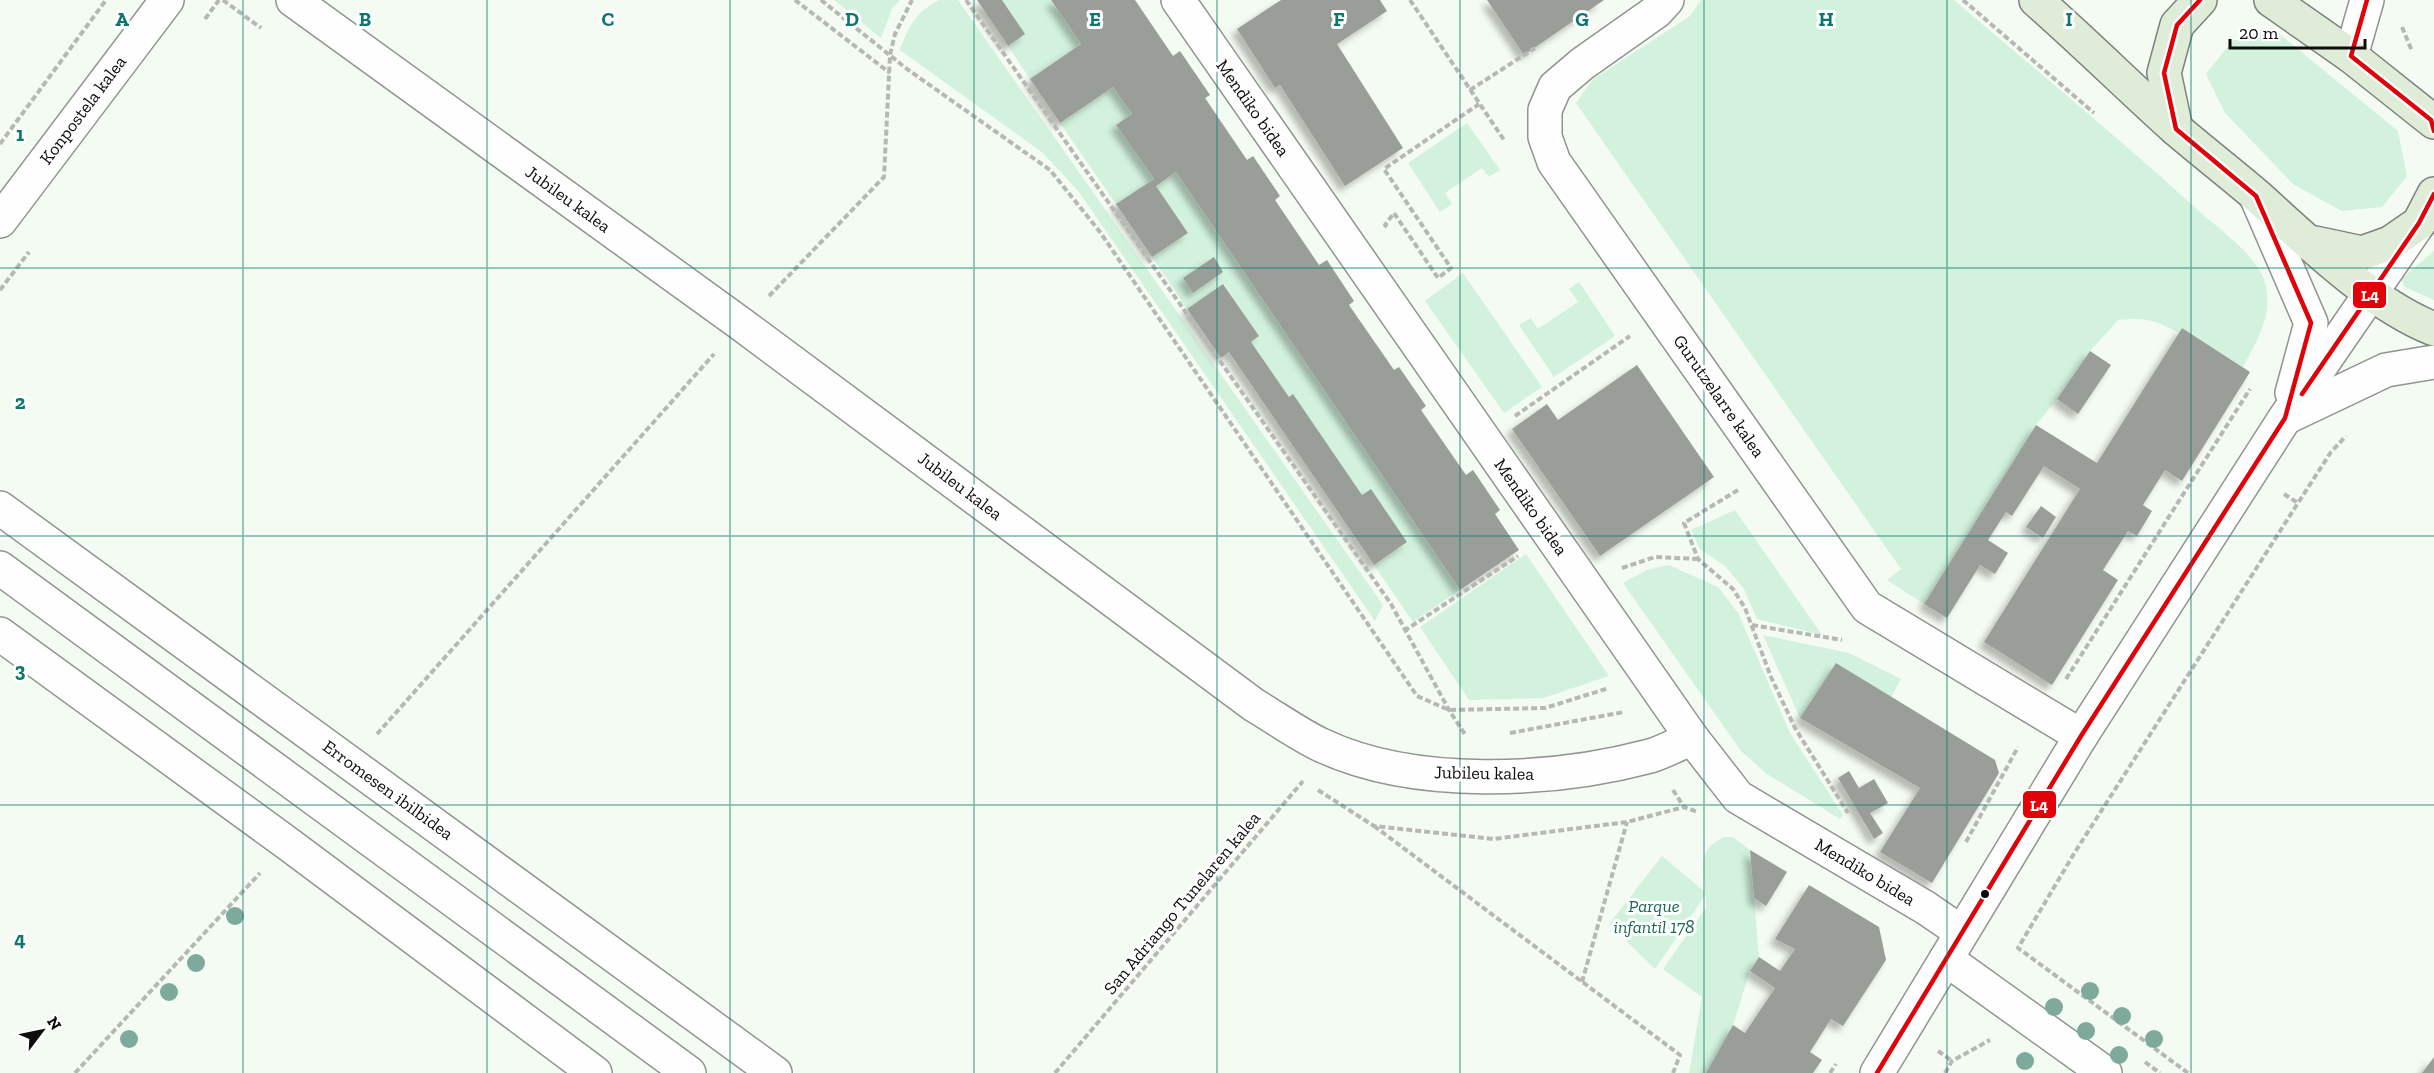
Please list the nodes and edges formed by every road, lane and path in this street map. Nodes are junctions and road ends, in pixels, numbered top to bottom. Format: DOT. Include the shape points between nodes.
graph roads {
  1 [pos="106,0"];
  2 [pos="167,0"];
  3 [pos="293,0"];
  4 [pos="795,0"];
  5 [pos="821,0"];
  6 [pos="912,0"];
  7 [pos="966,0"];
  8 [pos="1178,0"];
  9 [pos="1410,0"];
  10 [pos="1667,0"];
  11 [pos="1963,0"];
  12 [pos="2036,0"];
  13 [pos="2200,0"];
  14 [pos="2271,0"];
  15 [pos="2367,0"];
  16 [pos="2399,20"];
  17 [pos="890,55"];
  18 [pos="2351,56"];
  19 [pos="2414,57"];
  20 [pos="891,74"];
  21 [pos="1479,104"];
  22 [pos="2102,119"];
  23 [pos="2433,124"];
  24 [pos="2176,129"];
  25 [pos="1505,142"];
  26 [pos="0,144"];
  27 [pos="2434,194"];
  28 [pos="2256,196"];
  29 [pos="0,220"];
  30 [pos="2419,223"];
  31 [pos="1392,235"];
  32 [pos="2304,241"];
  33 [pos="760,290"];
  34 [pos="2372,293"];
  35 [pos="768,296"];
  36 [pos="778,303"];
  37 [pos="741,324"];
  38 [pos="2434,329"];
  39 [pos="1635,333"];
  40 [pos="2434,362"];
  41 [pos="2255,381"];
  42 [pos="2285,418"];
  43 [pos="1507,422"];
  44 [pos="2347,435"];
  45 [pos="2216,444"];
  46 [pos="2251,471"];
  47 [pos="1742,488"];
  48 [pos="2298,503"];
  49 [pos="0,508"];
  50 [pos="1521,554"];
  51 [pos="1698,559"];
  52 [pos="0,568"];
  53 [pos="1613,571"];
  54 [pos="1751,625"];
  55 [pos="1404,631"];
  56 [pos="1844,632"];
  57 [pos="0,634"];
  58 [pos="2064,681"];
  59 [pos="1612,686"];
  60 [pos="1449,710"];
  61 [pos="1624,712"];
  62 [pos="1503,734"];
  63 [pos="2081,736"];
  64 [pos="1458,738"];
  65 [pos="1692,738"];
  66 [pos="2010,742"];
  67 [pos="1321,745"];
  68 [pos="351,763"];
  69 [pos="1684,807"];
  70 [pos="1706,815"];
  71 [pos="1627,822"];
  72 [pos="1854,822"];
  73 [pos="1374,826"];
  74 [pos="287,843"];
  75 [pos="1961,851"];
  76 [pos="1953,945"];
  77 [pos="1582,982"];
  78 [pos="1989,1042"];
  79 [pos="1836,1063"];
  80 [pos="75,1073"];
  81 [pos="595,1073"];
  82 [pos="689,1073"];
  83 [pos="775,1073"];
  84 [pos="1055,1073"];
  85 [pos="1673,1073"];
  86 [pos="1830,1073"];
  87 [pos="1877,1073"];
  88 [pos="1946,1073"];
  89 [pos="2105,1073"];
  90 [pos="2188,1073"];
  1 -- 26 [label="path"];
  2 -- 29 [label="street, Konpostela kalea"];
  3 -- 37 [label="street, Jubileu kalea"];
  4 -- 20 [label="path"];
  5 -- 17 [label="path"];
  6 -- 17 [label="path" via="895,34"];
  7 -- 55 [label="path" via="1391,604"];
  8 -- 65 [label="street, Mendiko bidea"];
  9 -- 21 [label="path"];
  10 -- 63 [label="street, Gurutzelarre kalea" via="1555,87 1545,110 1545,137 1554,162 1867,607"];
  11 -- 22 [label="path"];
  12 -- 24 [label="main road"];
  13 -- 24 [label="main road" via="2177,25 2164,74"];
  14 -- 18 [label="main road"];
  15 -- 18 [label="street"];
  16 -- 19 [label="path"];
  17 -- 20 [label="path"];
  17 -- 60 [label="path" via="1050,170 1100,232 1417,696"];
  18 -- 23 [label="main road"];
  20 -- 35 [label="path" via="884,177"];
  21 -- 25 [label="path"];
  21 -- 31 [label="path" via="1384,169 1451,268 1438,278 1394,213 1385,225"];
  24 -- 28 [label="main road"];
  27 -- 30 [label="main road"];
  28 -- 32 [label="main road"];
  28 -- 42 [label="street" via="2311,323"];
  30 -- 32 [label="main road" via="2390,243 2362,253"];
  30 -- 34 [label="street"];
  32 -- 34 [label="main road"];
  33 -- 35 [label="path"];
  34 -- 38 [label="main road"];
  34 -- 42 [label="street"];
  35 -- 36 [label="path"];
  35 -- 37 [label="path"];
  37 -- 67 [label="street, Jubileu kalea" via="1254,705"];
  37 -- 68 [label="path"];
  39 -- 43 [label="path"];
  40 -- 42 [label="street" via="2386,370"];
  41 -- 45 [label="path"];
  42 -- 46 [label="street"];
  44 -- 48 [label="path" via="2331,452"];
  45 -- 46 [label="path"];
  45 -- 58 [label="path"];
  46 -- 48 [label="path"];
  46 -- 63 [label="street"];
  47 -- 51 [label="path" via="1684,523"];
  48 -- 90 [label="path" via="2018,948"];
  49 -- 68 [label="street, Erromesen ibilbidea"];
  50 -- 55 [label="path"];
  51 -- 53 [label="path" via="1655,557"];
  51 -- 54 [label="path" via="1733,589"];
  52 -- 82 [label="street"];
  54 -- 56 [label="path" via="1851,642"];
  54 -- 72 [label="path" via="1795,728"];
  55 -- 60 [label="path"];
  57 -- 74 [label="street"];
  59 -- 60 [label="path" via="1545,708"];
  60 -- 64 [label="path" via="1470,741"];
  61 -- 62 [label="path"];
  63 -- 76 [label="street"];
  65 -- 67 [label="street, Jubileu kalea" via="1652,756 1538,775 1464,776 1412,771 1366,761"];
  65 -- 76 [label="street, Mendiko bidea" via="1738,797 1926,908"];
  66 -- 75 [label="path" via="2020,748"];
  67 -- 84 [label="path, San Adriango Tunelaren kalea" via="1304,780"];
  68 -- 83 [label="street, Erromesen ibilbidea"];
  69 -- 70 [label="path"];
  71 -- 77 [label="path"];
  73 -- 77 [label="path"];
  74 -- 80 [label="path"];
  74 -- 81 [label="street"];
  76 -- 87 [label="street"];
  76 -- 89 [label="street, Mendiko bidea"];
  77 -- 85 [label="path" via="1680,1055"];
  78 -- 88 [label="path" via="1952,1061"];
  79 -- 86 [label="path"];
}
